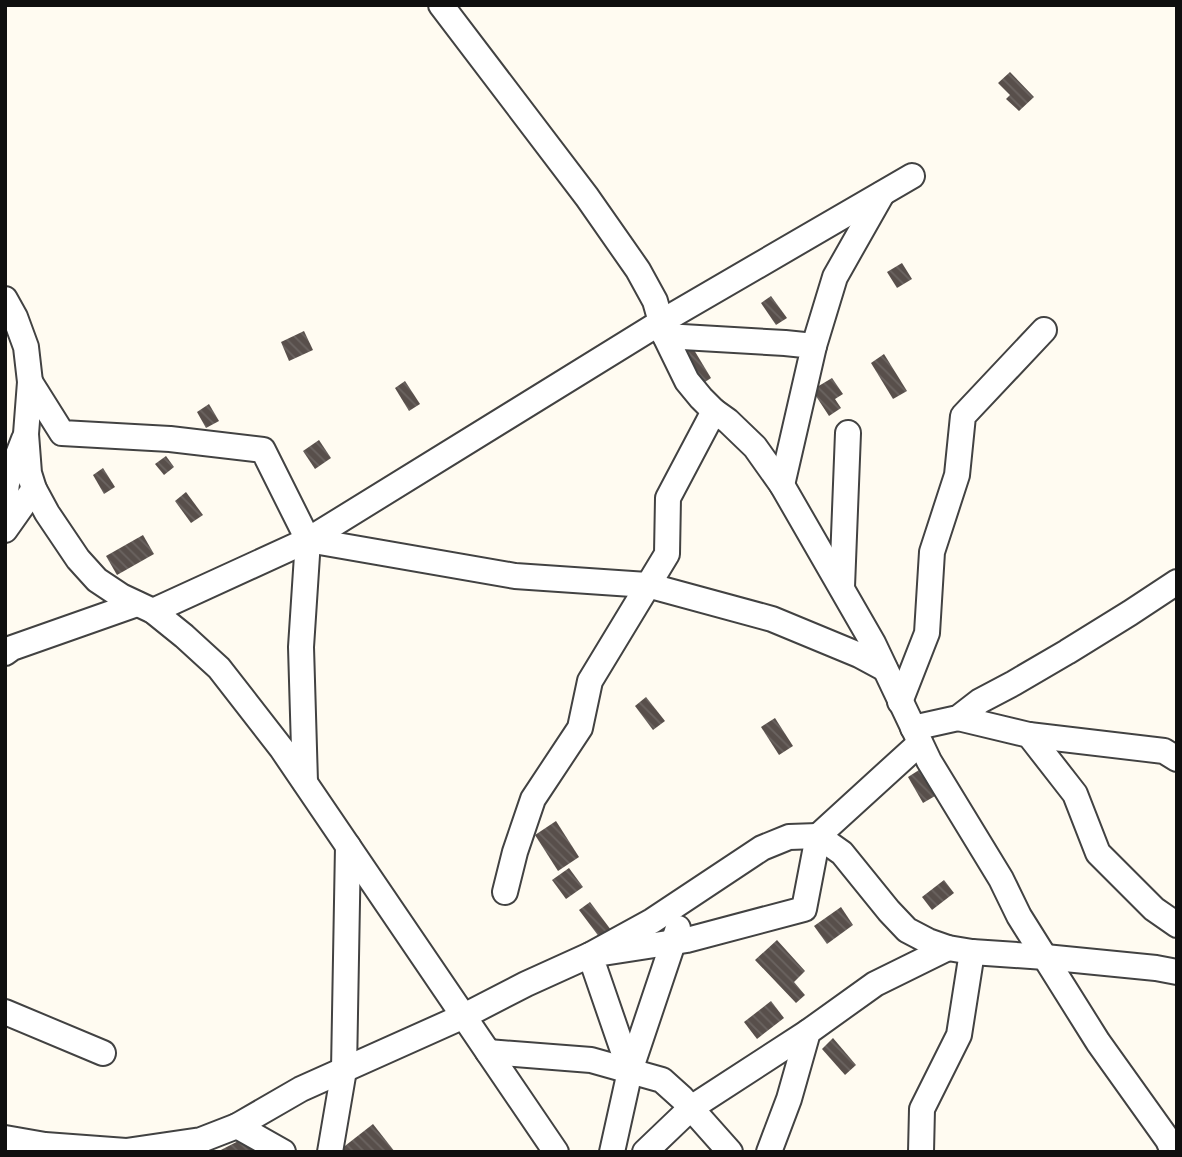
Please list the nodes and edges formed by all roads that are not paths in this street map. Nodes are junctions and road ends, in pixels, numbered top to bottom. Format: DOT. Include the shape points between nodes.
graph roads {
  1 [pos="441,5"];
  2 [pos="912,176"];
  3 [pos="882,194"];
  4 [pos="5,299"];
  5 [pos="663,329"];
  6 [pos="1044,330"];
  7 [pos="814,346"];
  8 [pos="30,382"];
  9 [pos="714,411"];
  10 [pos="848,433"];
  11 [pos="26,434"];
  12 [pos="782,485"];
  13 [pos="34,489"];
  14 [pos="5,502"];
  15 [pos="5,530"];
  16 [pos="308,540"];
  17 [pos="1177,582"];
  18 [pos="648,585"];
  19 [pos="842,587"];
  20 [pos="145,608"];
  21 [pos="5,653"];
  22 [pos="885,669"];
  23 [pos="900,702"];
  24 [pos="958,718"];
  25 [pos="1029,735"];
  26 [pos="916,736"];
  27 [pos="1177,759"];
  28 [pos="305,783"];
  29 [pos="818,836"];
  30 [pos="348,846"];
  31 [pos="505,891"];
  32 [pos="686,898"];
  33 [pos="1177,925"];
  34 [pos="674,942"];
  35 [pos="960,950"];
  36 [pos="590,955"];
  37 [pos="1045,957"];
  38 [pos="1177,972"];
  39 [pos="5,1012"];
  40 [pos="464,1016"];
  41 [pos="808,1032"];
  42 [pos="488,1052"];
  43 [pos="103,1053"];
  44 [pos="344,1070"];
  45 [pos="630,1071"];
  46 [pos="691,1108"];
  47 [pos="237,1126"];
  48 [pos="5,1138"];
  49 [pos="45,1145"];
  50 [pos="193,1146"];
  51 [pos="8,1152"];
  52 [pos="283,1152"];
  53 [pos="330,1152"];
  54 [pos="556,1152"];
  55 [pos="611,1152"];
  56 [pos="645,1152"];
  57 [pos="730,1152"];
  58 [pos="769,1152"];
  59 [pos="921,1152"];
  60 [pos="1173,1152"];
  1 -- 5 [label="street" via="638,270 655,301"];
  2 -- 3 [label="street"];
  3 -- 5 [label="street"];
  3 -- 7 [label="street" via="835,277"];
  4 -- 8 [label="street" via="26,348"];
  5 -- 7 [label="street"];
  5 -- 9 [label="street" via="687,381"];
  5 -- 16 [label="street"];
  6 -- 23 [label="street" via="963,416 957,475 932,552 927,633"];
  7 -- 12 [label="street"];
  8 -- 11 [label="street"];
  8 -- 16 [label="street" via="62,433 264,450"];
  9 -- 12 [label="street" via="755,447"];
  9 -- 18 [label="street" via="668,498 667,554"];
  10 -- 19 [label="street"];
  11 -- 13 [label="street"];
  11 -- 14 [label="street" via="7,483"];
  12 -- 19 [label="street"];
  13 -- 15 [label="street"];
  13 -- 20 [label="street" via="78,559 97,580"];
  16 -- 18 [label="street" via="515,576"];
  16 -- 20 [label="street"];
  16 -- 28 [label="street" via="301,647"];
  17 -- 24 [label="street"];
  18 -- 22 [label="street" via="772,619"];
  18 -- 31 [label="street" via="590,681 580,728 533,799"];
  19 -- 22 [label="street"];
  20 -- 21 [label="street"];
  20 -- 28 [label="street" via="219,668"];
  22 -- 23 [label="street"];
  23 -- 26 [label="street"];
  24 -- 25 [label="street"];
  24 -- 26 [label="street"];
  25 -- 27 [label="street" via="1164,751"];
  25 -- 33 [label="street" via="1075,794 1098,853 1154,909"];
  26 -- 29 [label="street"];
  26 -- 37 [label="street"];
  28 -- 30 [label="street"];
  29 -- 32 [label="street" via="789,837 762,848"];
  29 -- 34 [label="street" via="804,909"];
  29 -- 35 [label="street" via="842,853 908,930"];
  30 -- 40 [label="street"];
  30 -- 44 [label="street"];
  32 -- 34 [label="street"];
  32 -- 36 [label="street"];
  34 -- 36 [label="street"];
  34 -- 45 [label="street"];
  35 -- 37 [label="street"];
  35 -- 41 [label="street" via="875,985"];
  35 -- 59 [label="street" via="959,1035 922,1109"];
  36 -- 40 [label="street"];
  36 -- 45 [label="street"];
  37 -- 38 [label="street"];
  37 -- 60 [label="street"];
  39 -- 43 [label="street"];
  40 -- 42 [label="street"];
  40 -- 44 [label="street"];
  41 -- 46 [label="street"];
  41 -- 58 [label="street"];
  42 -- 45 [label="street" via="591,1060"];
  42 -- 54 [label="street"];
  44 -- 47 [label="street"];
  44 -- 53 [label="street"];
  45 -- 46 [label="street" via="662,1080"];
  45 -- 55 [label="street"];
  46 -- 56 [label="street"];
  46 -- 57 [label="street"];
  47 -- 50 [label="street"];
  47 -- 52 [label="street"];
  48 -- 49 [label="street"];
  49 -- 50 [label="street" via="126,1151"];
  49 -- 51 [label="street"];
}
